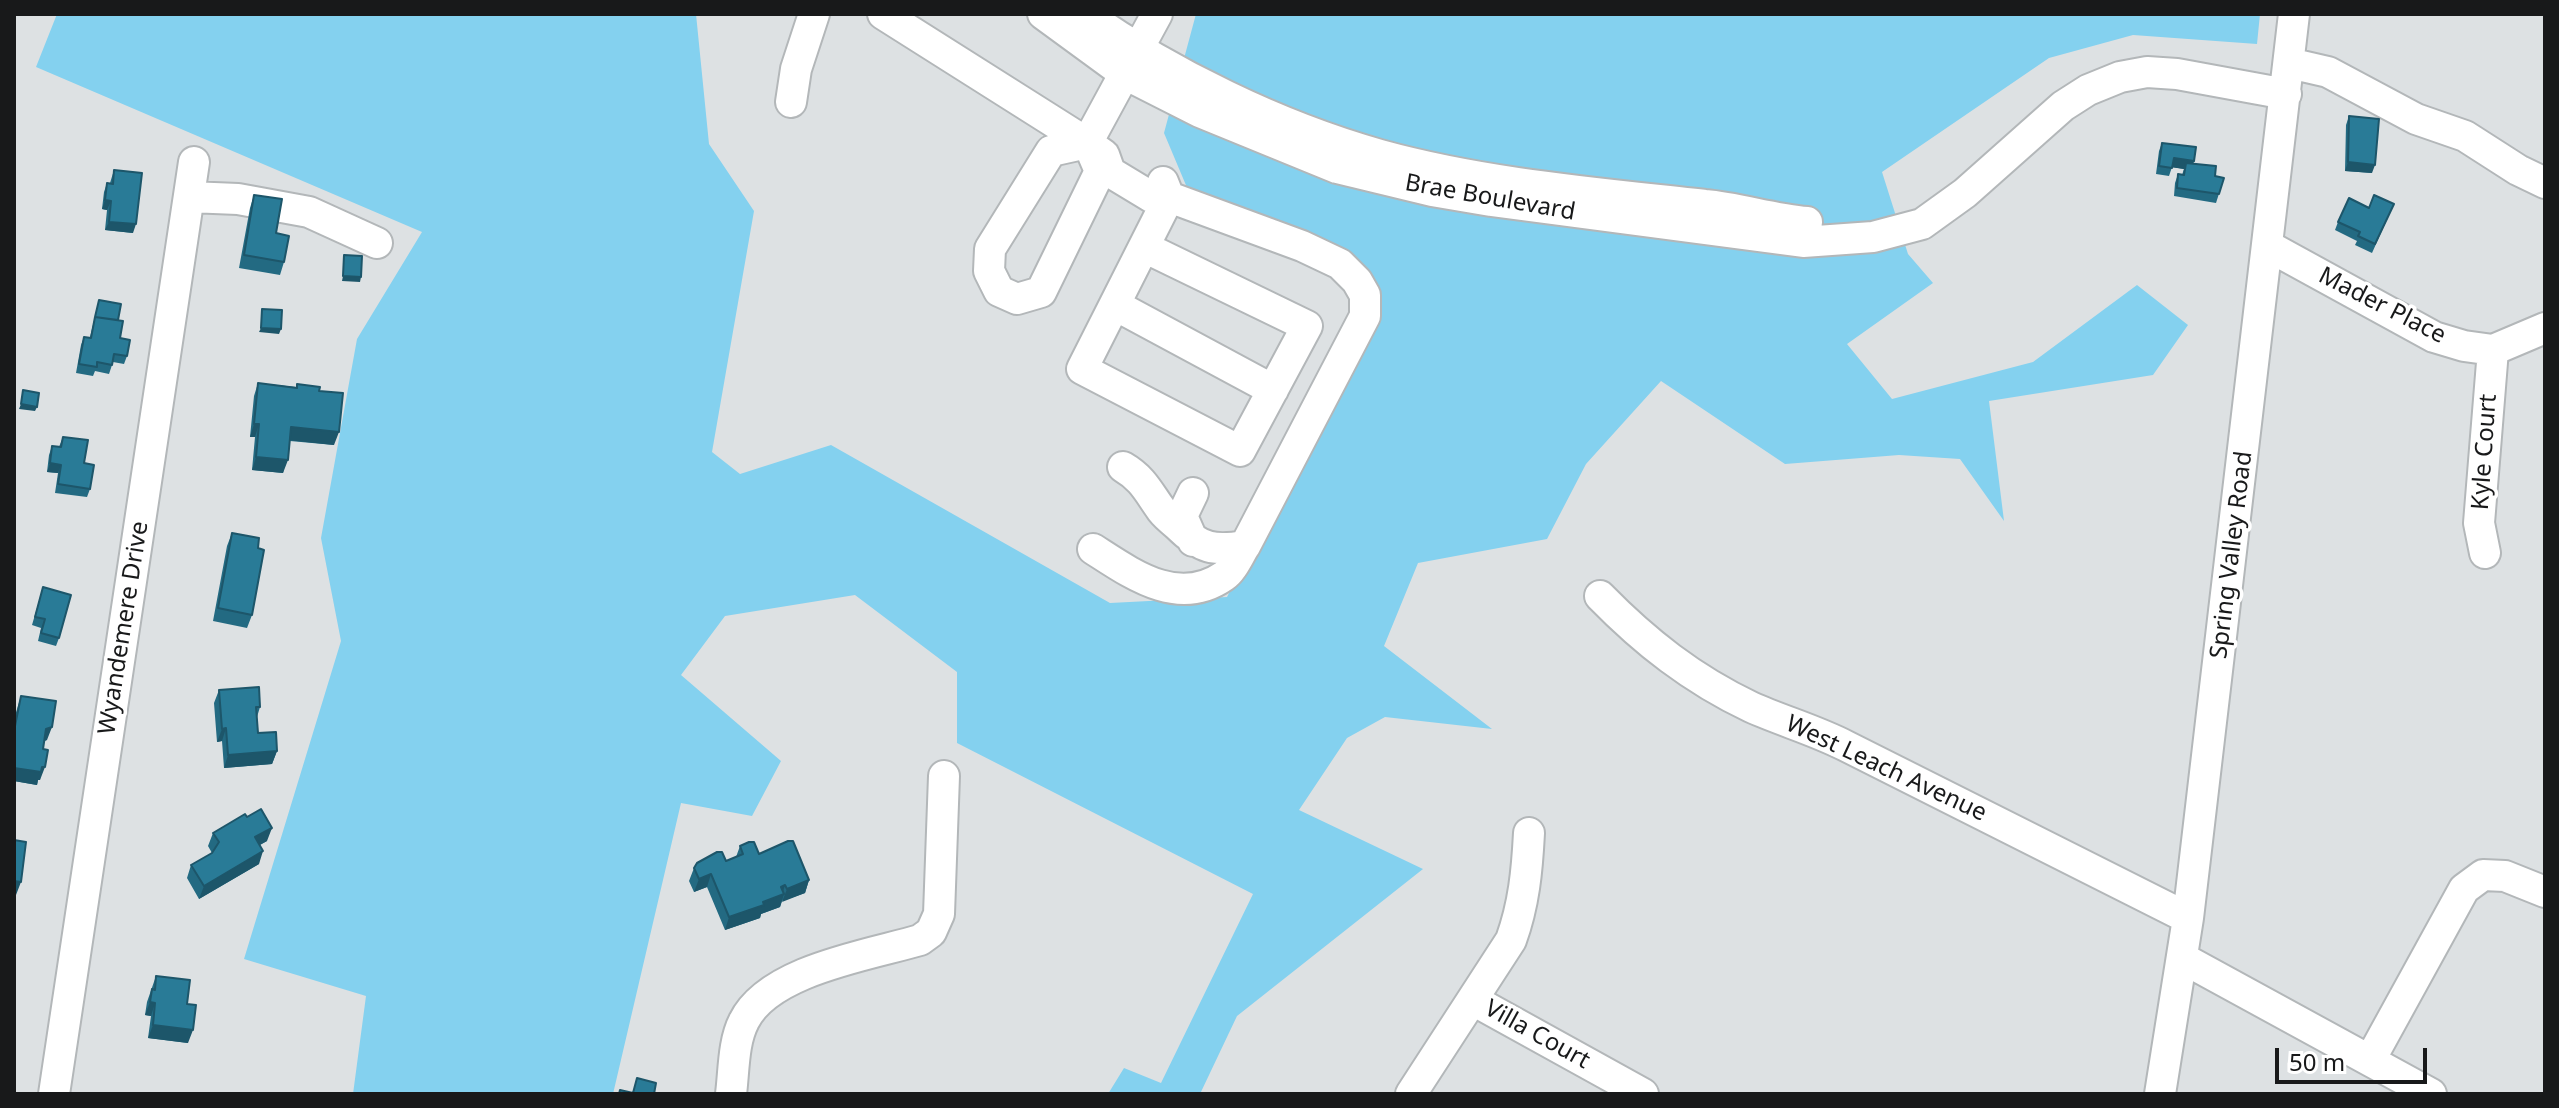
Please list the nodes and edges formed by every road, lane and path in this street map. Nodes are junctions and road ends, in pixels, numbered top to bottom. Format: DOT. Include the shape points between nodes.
graph roads {
  1 [pos="814,14"];
  2 [pos="883,14"];
  3 [pos="1043,14"];
  4 [pos="1085,14"];
  5 [pos="1157,14"];
  6 [pos="2294,14"];
  7 [pos="1131,62"];
  8 [pos="2289,63"];
  9 [pos="2286,94"];
  10 [pos="791,102"];
  11 [pos="1095,149"];
  12 [pos="194,162"];
  13 [pos="2545,183"];
  14 [pos="189,197"];
  15 [pos="1169,197"];
  16 [pos="377,243"];
  17 [pos="2268,246"];
  18 [pos="1144,247"];
  19 [pos="1115,305"];
  20 [pos="2545,328"];
  21 [pos="2493,350"];
  22 [pos="1273,390"];
  23 [pos="1123,467"];
  24 [pos="1168,473"];
  25 [pos="1193,493"];
  26 [pos="1193,541"];
  27 [pos="1245,546"];
  28 [pos="1093,549"];
  29 [pos="2485,553"];
  30 [pos="1600,596"];
  31 [pos="944,776"];
  32 [pos="1529,833"];
  33 [pos="2545,892"];
  34 [pos="2188,918"];
  35 [pos="2182,958"];
  36 [pos="1473,1000"];
  37 [pos="2370,1060"];
  38 [pos="54,1094"];
  39 [pos="731,1094"];
  40 [pos="1411,1094"];
  41 [pos="1643,1094"];
  42 [pos="2160,1094"];
  43 [pos="2431,1094"];
  1 -- 10 [label="street"];
  2 -- 11 [label="street"];
  3 -- 7 [label="street, Brae Boulevard"];
  4 -- 7 [label="street, Brae Boulevard"];
  5 -- 7 [label="street"];
  6 -- 8 [label="street, Spring Valley Road"];
  7 -- 9 [label="street, Brae Boulevard" via="1200,112 1337,168 1491,201 1803,242 1873,237 1922,224 2063,106 2120,77 2177,74"];
  7 -- 11 [label="street"];
  8 -- 9 [label="street, Spring Valley Road"];
  8 -- 13 [label="street" via="2328,72 2416,119 2465,136"];
  9 -- 17 [label="street, Spring Valley Road"];
  11 -- 11 [label="street" via="1051,151 990,249 989,271 999,291 1017,299 1041,292 1100,171"];
  11 -- 15 [label="street" via="1122,157 1164,183"];
  12 -- 14 [label="street, Wyandemere Drive"];
  14 -- 16 [label="street" via="238,199 309,212"];
  14 -- 38 [label="street, Wyandemere Drive"];
  15 -- 18 [label="street"];
  15 -- 27 [label="street" via="1340,264 1365,295 1365,316"];
  17 -- 21 [label="street, Mader Place" via="2434,337"];
  17 -- 34 [label="street, Spring Valley Road"];
  18 -- 19 [label="street"];
  18 -- 22 [label="street" via="1307,326"];
  19 -- 22 [label="street"];
  19 -- 22 [label="street" via="1082,369 1240,451"];
  20 -- 21 [label="street"];
  21 -- 29 [label="street, Kyle Court" via="2479,523"];
  23 -- 26 [label="street" via="1137,475 1161,510"];
  24 -- 26 [label="street" via="1167,509"];
  25 -- 26 [label="street" via="1182,516"];
  26 -- 27 [label="street" via="1224,550"];
  27 -- 28 [label="street" via="1226,575 1203,587 1167,590"];
  30 -- 34 [label="street, West Leach Avenue" via="1644,639 1714,689 1835,740"];
  31 -- 39 [label="street" via="939,914 931,932 920,940 799,975 774,989 745,1018 738,1034"];
  32 -- 36 [label="street" via="1522,911 1511,940"];
  33 -- 37 [label="street" via="2505,876 2483,875 2464,889"];
  34 -- 35 [label="street, Spring Valley Road"];
  35 -- 37 [label="street"];
  35 -- 42 [label="street, Spring Valley Road"];
  36 -- 40 [label="street"];
  36 -- 41 [label="street, Villa Court"];
  37 -- 43 [label="street"];
}
